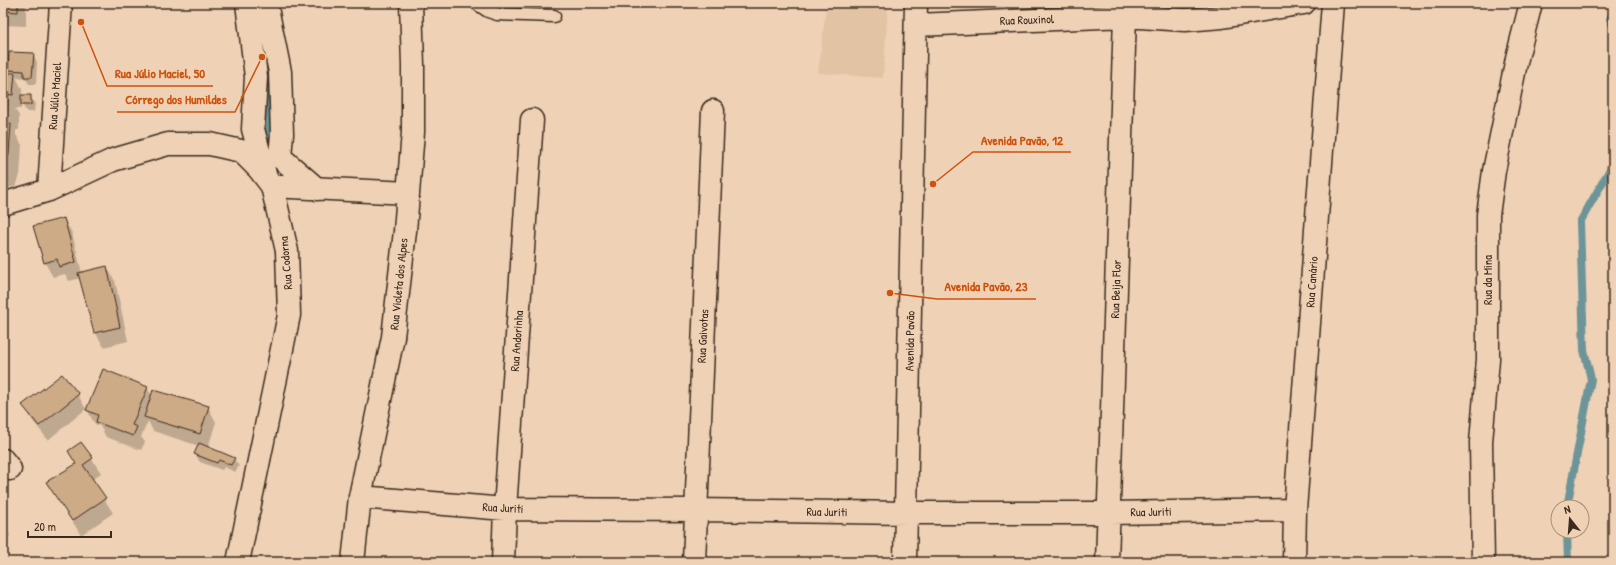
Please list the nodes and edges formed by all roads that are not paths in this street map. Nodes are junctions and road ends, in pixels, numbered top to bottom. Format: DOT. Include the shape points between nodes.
graph roads {
  1 [pos="60,3"];
  2 [pos="247,3"];
  3 [pos="266,3"];
  4 [pos="411,3"];
  5 [pos="476,3"];
  6 [pos="916,3"];
  7 [pos="1304,3"];
  8 [pos="1334,3"];
  9 [pos="1531,3"];
  10 [pos="554,16"];
  11 [pos="1125,16"];
  12 [pos="916,25"];
  13 [pos="280,72"];
  14 [pos="256,77"];
  15 [pos="713,111"];
  16 [pos="532,120"];
  17 [pos="254,129"];
  18 [pos="282,134"];
  19 [pos="269,182"];
  20 [pos="317,188"];
  21 [pos="48,190"];
  22 [pos="408,194"];
  23 [pos="3,204"];
  24 [pos="360,497"];
  25 [pos="505,509"];
  26 [pos="696,510"];
  27 [pos="1295,510"];
  28 [pos="906,513"];
  29 [pos="1109,513"];
  30 [pos="238,562"];
  31 [pos="353,562"];
  32 [pos="503,562"];
  33 [pos="694,562"];
  34 [pos="905,562"];
  35 [pos="1107,562"];
  36 [pos="1294,562"];
  37 [pos="1483,562"];
  1 -- 21 [label="street, Rua Júlio Maciel"];
  2 -- 14 [label="street, Rua Codorna"];
  3 -- 13 [label="street"];
  4 -- 22 [label="street, Rua Violeta dos Alpes" via="414,65 413,132"];
  5 -- 10 [label="lane" via="497,14"];
  6 -- 12 [label="street, Avenida Pavão"];
  7 -- 11 [label="street, Rua Rouxinol" via="1222,17 1185,20"];
  8 -- 27 [label="street, Rua Canário"];
  9 -- 37 [label="street, Rua da Mina" via="1494,171 1488,215 1488,359 1481,442"];
  11 -- 12 [label="street, Rua Rouxinol"];
  11 -- 29 [label="street, Rua Beija Flor"];
  12 -- 28 [label="street, Avenida Pavão"];
  13 -- 14 [label="street"];
  13 -- 18 [label="street"];
  14 -- 17 [label="street, Rua Codorna"];
  15 -- 26 [label="street, Rua Gaivotas"];
  16 -- 25 [label="street, Rua Andorinha"];
  17 -- 18 [label="street"];
  17 -- 19 [label="street, Rua Codorna"];
  18 -- 20 [label="street" via="280,157"];
  19 -- 20 [label="street"];
  19 -- 21 [label="street" via="240,151 210,144 168,144 113,160"];
  19 -- 30 [label="street, Rua Codorna" via="287,251 289,315"];
  20 -- 22 [label="street"];
  21 -- 23 [label="street"];
  22 -- 24 [label="street, Rua Violeta dos Alpes" via="393,337"];
  24 -- 25 [label="street, Rua Juriti"];
  24 -- 31 [label="street, Rua Violeta dos Alpes"];
  25 -- 26 [label="street, Rua Juriti"];
  25 -- 32 [label="street, Rua Andorinha"];
  26 -- 28 [label="street, Rua Juriti"];
  26 -- 33 [label="street, Rua Gaivotas"];
  27 -- 29 [label="street, Rua Juriti"];
  27 -- 36 [label="street, Rua Canário"];
  28 -- 29 [label="street, Rua Juriti"];
  28 -- 34 [label="street, Avenida Pavão"];
  29 -- 35 [label="street, Rua Beija Flor"];
}
